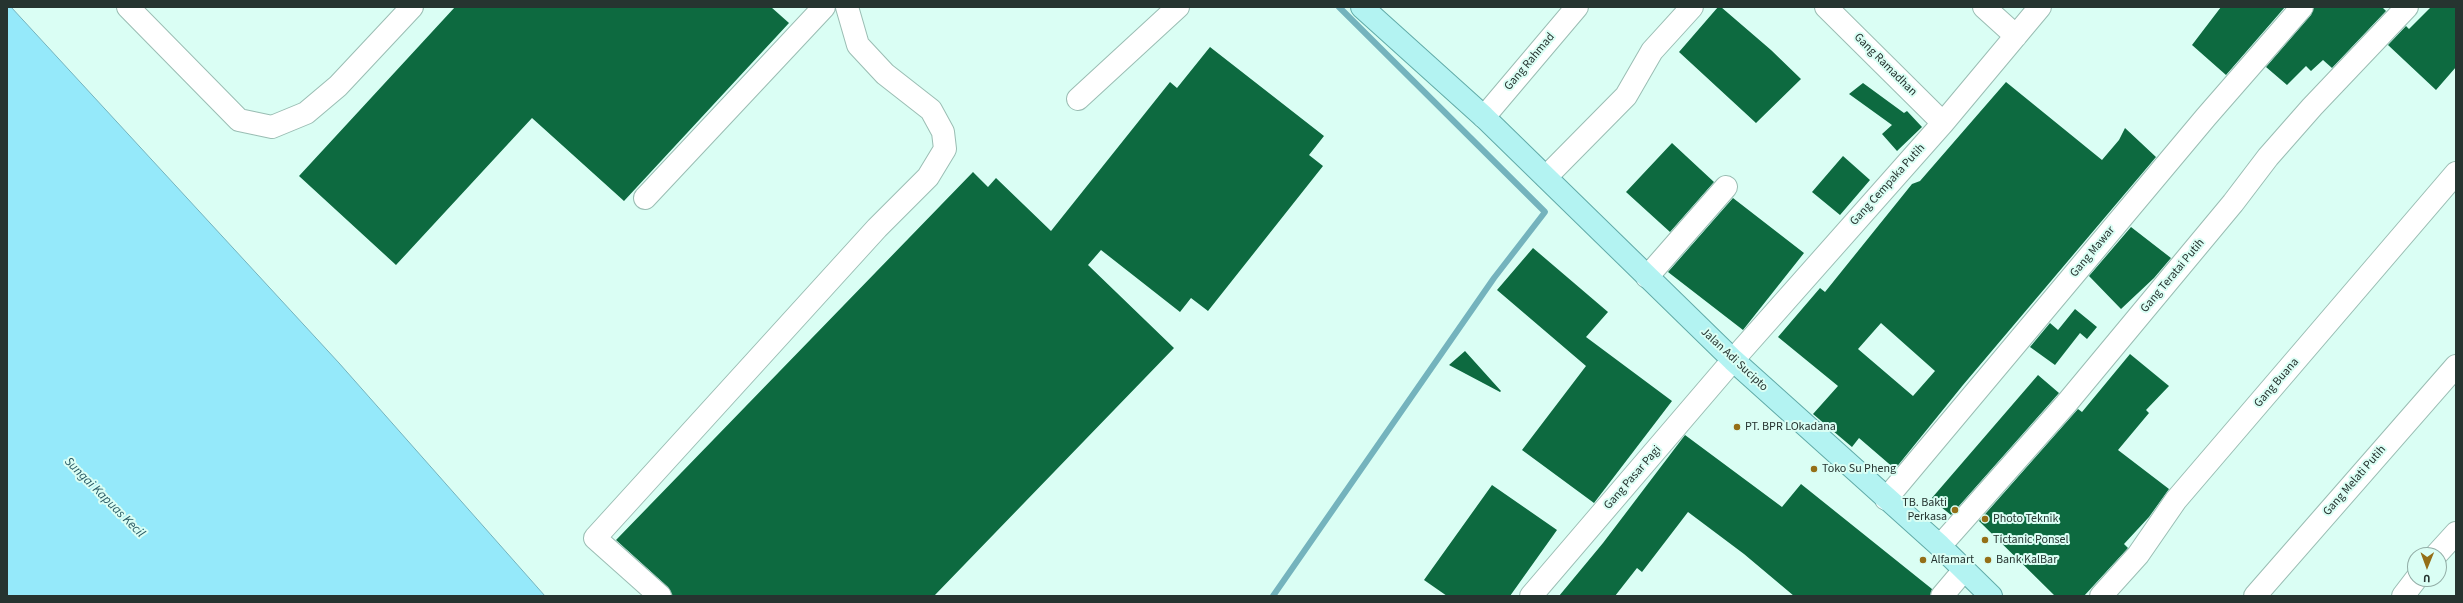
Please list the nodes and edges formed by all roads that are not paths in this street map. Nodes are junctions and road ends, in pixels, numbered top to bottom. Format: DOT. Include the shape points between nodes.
graph roads {
  1 [pos="128,7"];
  2 [pos="412,7"];
  3 [pos="824,7"];
  4 [pos="847,7"];
  5 [pos="1178,7"];
  6 [pos="1577,7"];
  7 [pos="1692,7"];
  8 [pos="1826,7"];
  9 [pos="1984,7"];
  10 [pos="2040,7"];
  11 [pos="2302,7"];
  12 [pos="2407,7"];
  13 [pos="1373,11"];
  14 [pos="2016,36"];
  15 [pos="1078,99"];
  16 [pos="1484,117"];
  17 [pos="1943,123"];
  18 [pos="2456,173"];
  19 [pos="1546,177"];
  20 [pos="1726,187"];
  21 [pos="645,198"];
  22 [pos="1647,277"];
  23 [pos="1733,360"];
  24 [pos="2456,366"];
  25 [pos="1886,499"];
  26 [pos="2456,533"];
  27 [pos="1940,546"];
  28 [pos="2443,547"];
  29 [pos="1964,570"];
  30 [pos="2410,587"];
  31 [pos="660,596"];
  32 [pos="1531,596"];
  33 [pos="1942,596"];
  34 [pos="1992,596"];
  35 [pos="2101,596"];
  36 [pos="2255,596"];
  37 [pos="2403,596"];
  1 -- 2 [label="street" via="239,120 272,127 306,113 338,86"];
  3 -- 21 [label="street"];
  4 -- 31 [label="street" via="858,45 885,74 931,110 943,132 945,149 928,176 871,234 595,538"];
  5 -- 15 [label="street"];
  6 -- 16 [label="street, Gang Rahmad"];
  7 -- 19 [label="street" via="1652,51 1626,96"];
  8 -- 17 [label="street, Gang Ramadhan"];
  9 -- 14 [label="street"];
  10 -- 14 [label="street, Gang Cempaka Putih"];
  11 -- 25 [label="street, Gang Mawar" via="2206,117"];
  12 -- 27 [label="street, Gang Teratai Putih" via="2268,158 2066,404"];
  13 -- 16 [label="main road, Jalan Adi Sucipto"];
  14 -- 17 [label="street, Gang Cempaka Putih"];
  16 -- 19 [label="main road, Jalan Adi Sucipto"];
  17 -- 23 [label="street, Gang Cempaka Putih"];
  18 -- 35 [label="street, Gang Buana" via="2176,500 2138,555"];
  19 -- 22 [label="main road, Jalan Adi Sucipto"];
  20 -- 22 [label="street"];
  22 -- 23 [label="main road, Jalan Adi Sucipto"];
  23 -- 25 [label="main road, Jalan Adi Sucipto"];
  23 -- 32 [label="street, Gang Pasar Pagi"];
  24 -- 36 [label="street, Gang Melati Putih"];
  25 -- 27 [label="main road, Jalan Adi Sucipto"];
  26 -- 28 [label="street"];
  27 -- 29 [label="main road, Jalan Adi Sucipto"];
  29 -- 33 [label="street"];
  29 -- 34 [label="main road, Jalan Adi Sucipto"];
  30 -- 37 [label="street"];
}
